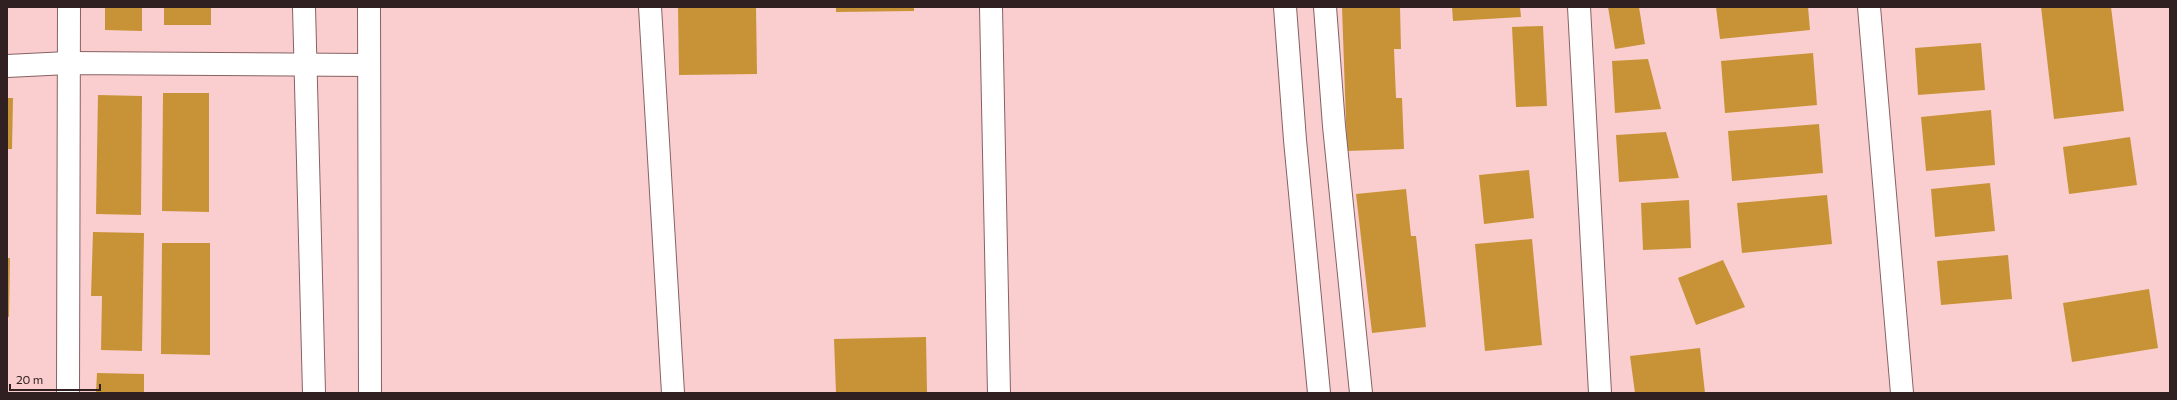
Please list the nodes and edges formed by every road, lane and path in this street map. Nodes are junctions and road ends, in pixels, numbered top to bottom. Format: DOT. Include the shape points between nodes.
graph roads {
  1 [pos="69,7"];
  2 [pos="304,7"];
  3 [pos="369,7"];
  4 [pos="650,7"];
  5 [pos="991,7"];
  6 [pos="1284,7"];
  7 [pos="1325,7"];
  8 [pos="1579,7"];
  9 [pos="1869,7"];
  10 [pos="68,63"];
  11 [pos="369,65"];
  12 [pos="7,66"];
  13 [pos="306,66"];
  14 [pos="68,393"];
  15 [pos="314,393"];
  16 [pos="370,393"];
  17 [pos="673,393"];
  18 [pos="999,393"];
  19 [pos="1319,393"];
  20 [pos="1360,393"];
  21 [pos="1600,393"];
  22 [pos="1902,393"];
  1 -- 10 [label="street"];
  2 -- 13 [label="street"];
  3 -- 11 [label="street"];
  4 -- 17 [label="street"];
  5 -- 18 [label="street"];
  6 -- 19 [label="street"];
  7 -- 20 [label="street"];
  8 -- 21 [label="street"];
  9 -- 22 [label="street"];
  10 -- 12 [label="street"];
  10 -- 13 [label="street"];
  10 -- 14 [label="street"];
  11 -- 13 [label="street"];
  11 -- 16 [label="street"];
  13 -- 15 [label="street"];
}
